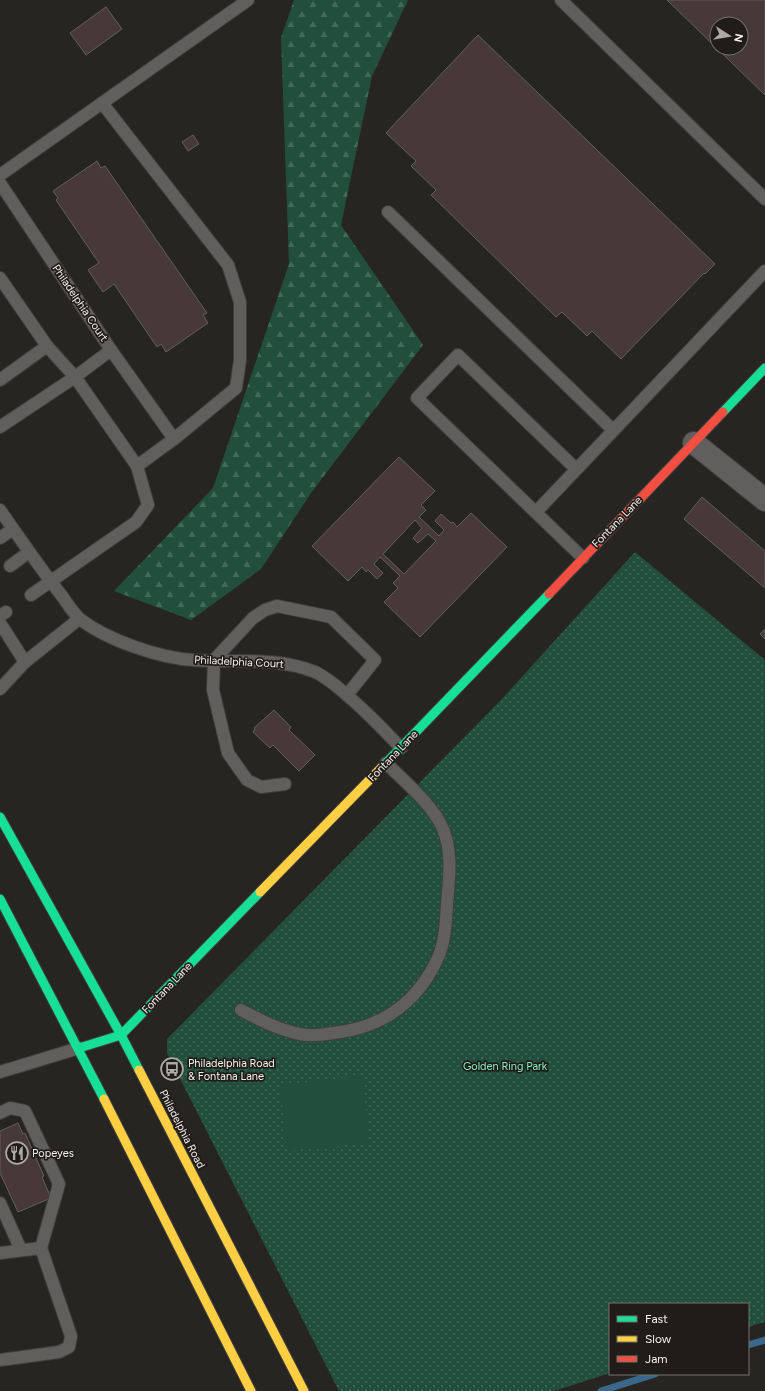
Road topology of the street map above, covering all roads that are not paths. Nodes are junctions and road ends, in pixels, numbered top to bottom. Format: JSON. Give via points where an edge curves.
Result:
{"nodes":[{"id":1,"x":248,"y":0,"type":"edge"},
{"id":2,"x":561,"y":0,"type":"edge"},
{"id":3,"x":102,"y":103,"type":"junction"},
{"id":4,"x":0,"y":175,"type":"edge"},
{"id":5,"x":0,"y":183,"type":"edge"},
{"id":6,"x":765,"y":199,"type":"edge"},
{"id":7,"x":388,"y":212,"type":"dead end"},
{"id":8,"x":765,"y":271,"type":"edge"},
{"id":9,"x":0,"y":278,"type":"edge"},
{"id":10,"x":46,"y":346,"type":"junction"},
{"id":11,"x":112,"y":350,"type":"junction"},
{"id":12,"x":765,"y":368,"type":"edge"},
{"id":13,"x":75,"y":377,"type":"junction"},
{"id":14,"x":0,"y":380,"type":"edge"},
{"id":15,"x":0,"y":428,"type":"edge"},
{"id":16,"x":613,"y":430,"type":"junction"},
{"id":17,"x":174,"y":439,"type":"junction"},
{"id":18,"x":694,"y":443,"type":"junction"},
{"id":19,"x":137,"y":466,"type":"junction"},
{"id":20,"x":576,"y":469,"type":"junction"},
{"id":21,"x":765,"y":500,"type":"edge"},
{"id":22,"x":0,"y":510,"type":"edge"},
{"id":23,"x":536,"y":512,"type":"junction"},
{"id":24,"x":13,"y":529,"type":"junction"},
{"id":25,"x":0,"y":538,"type":"edge"},
{"id":26,"x":29,"y":552,"type":"junction"},
{"id":27,"x":583,"y":558,"type":"junction"},
{"id":28,"x":10,"y":566,"type":"dead end"},
{"id":29,"x":50,"y":581,"type":"junction"},
{"id":30,"x":31,"y":595,"type":"dead end"},
{"id":31,"x":79,"y":619,"type":"junction"},
{"id":32,"x":0,"y":623,"type":"edge"},
{"id":33,"x":214,"y":660,"type":"junction"},
{"id":34,"x":25,"y":662,"type":"junction"},
{"id":35,"x":0,"y":689,"type":"edge"},
{"id":36,"x":347,"y":695,"type":"junction"},
{"id":37,"x":401,"y":748,"type":"junction"},
{"id":38,"x":386,"y":763,"type":"junction"},
{"id":39,"x":285,"y":784,"type":"dead end"},
{"id":40,"x":0,"y":817,"type":"edge"},
{"id":41,"x":0,"y":899,"type":"edge"},
{"id":42,"x":241,"y":1010,"type":"dead end"},
{"id":43,"x":121,"y":1035,"type":"junction"},
{"id":44,"x":79,"y":1048,"type":"junction"},
{"id":45,"x":0,"y":1072,"type":"edge"},
{"id":46,"x":0,"y":1113,"type":"edge"},
{"id":47,"x":0,"y":1203,"type":"edge"},
{"id":48,"x":41,"y":1248,"type":"junction"},
{"id":49,"x":21,"y":1250,"type":"junction"},
{"id":50,"x":0,"y":1253,"type":"edge"},
{"id":51,"x":0,"y":1360,"type":"edge"},
{"id":52,"x":252,"y":1391,"type":"edge"},
{"id":53,"x":304,"y":1391,"type":"edge"}],
"edges":[{"from":1,"to":3,"type":"lane"},
{"from":2,"to":6,"type":"lane"},
{"from":3,"to":4,"type":"lane"},
{"from":3,"to":17,"type":"lane","via":[[228,265],[240,302],[240,360],[236,388]]},
{"from":5,"to":11,"type":"lane","name":"Philadelphia Court"},
{"from":7,"to":16,"type":"lane"},
{"from":8,"to":16,"type":"lane"},
{"from":9,"to":10,"type":"lane"},
{"from":10,"to":13,"type":"lane"},
{"from":10,"to":14,"type":"lane"},
{"from":11,"to":13,"type":"lane","name":"Philadelphia Court"},
{"from":11,"to":17,"type":"lane"},
{"from":12,"to":18,"type":"main road","name":"Fontana Lane"},
{"from":13,"to":15,"type":"lane","name":"Philadelphia Court"},
{"from":13,"to":19,"type":"lane"},
{"from":16,"to":20,"type":"lane"},
{"from":17,"to":19,"type":"lane"},
{"from":18,"to":21,"type":"street"},
{"from":18,"to":27,"type":"main road","name":"Fontana Lane"},
{"from":19,"to":29,"type":"lane","via":[[148,504],[136,522]]},
{"from":20,"to":23,"type":"lane"},
{"from":20,"to":23,"type":"lane","via":[[458,355],[417,398]]},
{"from":22,"to":24,"type":"lane","name":"Philadelphia Court"},
{"from":23,"to":27,"type":"lane"},
{"from":24,"to":25,"type":"lane"},
{"from":24,"to":26,"type":"lane","name":"Philadelphia Court"},
{"from":26,"to":28,"type":"lane"},
{"from":26,"to":29,"type":"lane","name":"Philadelphia Court"},
{"from":27,"to":37,"type":"main road","name":"Fontana Lane"},
{"from":29,"to":30,"type":"lane"},
{"from":29,"to":31,"type":"lane","name":"Philadelphia Court"},
{"from":31,"to":33,"type":"lane","name":"Philadelphia Court","via":[[104,635],[144,650],[192,660]]},
{"from":31,"to":34,"type":"lane"},
{"from":32,"to":34,"type":"lane"},
{"from":33,"to":36,"type":"lane","name":"Philadelphia Court","via":[[281,662],[300,666],[317,673]]},
{"from":33,"to":36,"type":"lane","via":[[253,618],[265,610],[277,606],[331,617],[375,660]]},
{"from":33,"to":39,"type":"lane","via":[[213,690],[228,753],[247,780],[260,786]]},
{"from":34,"to":35,"type":"lane"},
{"from":36,"to":37,"type":"lane","name":"Philadelphia Court"},
{"from":37,"to":38,"type":"main road","name":"Fontana Lane"},
{"from":38,"to":42,"type":"lane","via":[[422,798],[443,829],[449,853],[449,880],[445,935],[437,960],[409,1001],[366,1027],[321,1035],[301,1034],[274,1026]]},
{"from":38,"to":43,"type":"main road","name":"Fontana Lane"},
{"from":40,"to":43,"type":"main road","name":"Philadelphia Road"},
{"from":41,"to":44,"type":"main road"},
{"from":43,"to":44,"type":"main road","name":"Fontana Lane"},
{"from":43,"to":53,"type":"main road","name":"Philadelphia Road"},
{"from":44,"to":45,"type":"lane"},
{"from":44,"to":52,"type":"main road"},
{"from":46,"to":48,"type":"lane","via":[[10,1108],[25,1110],[60,1184]]},
{"from":47,"to":49,"type":"lane"},
{"from":48,"to":49,"type":"lane"},
{"from":48,"to":51,"type":"lane","via":[[70,1336],[68,1347],[59,1352]]},
{"from":49,"to":50,"type":"lane"}]}
